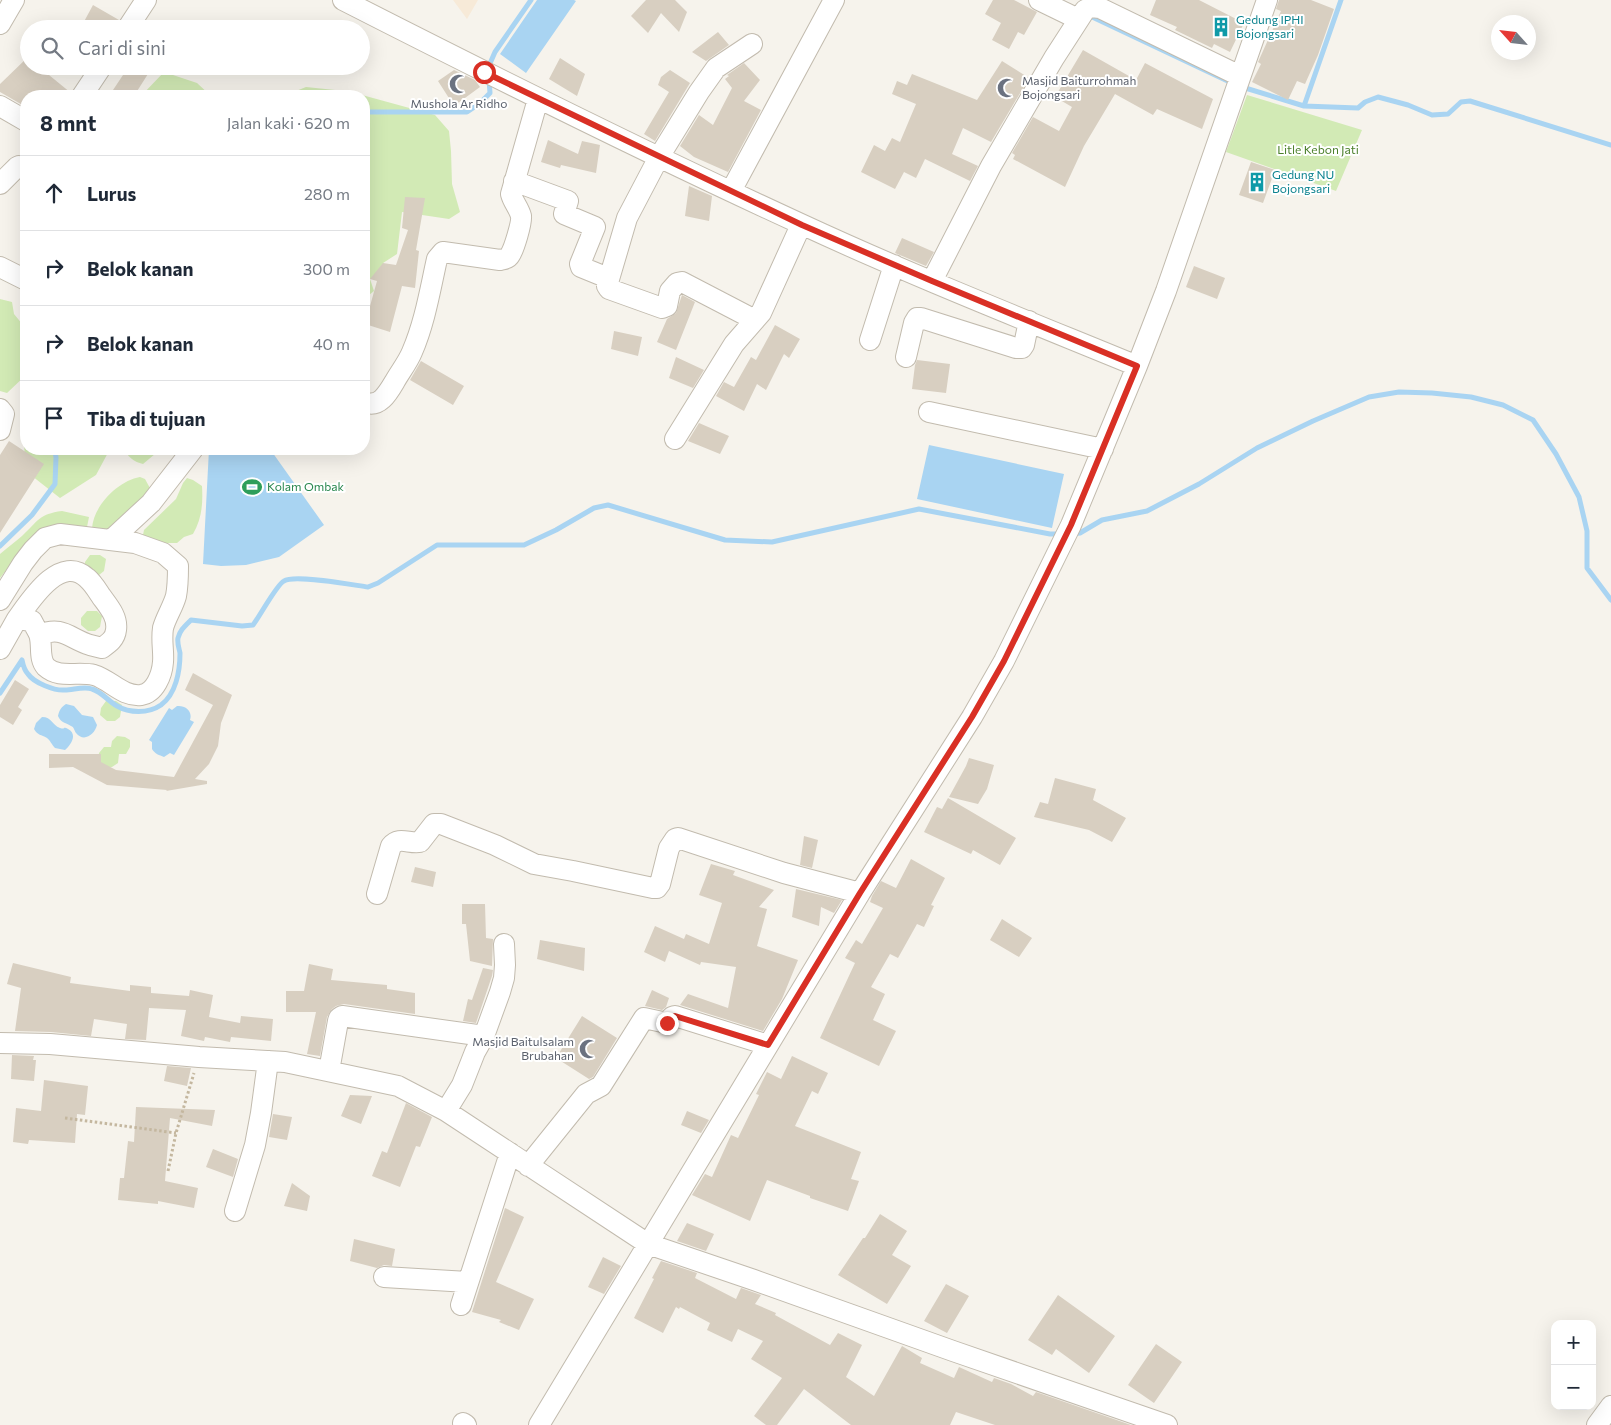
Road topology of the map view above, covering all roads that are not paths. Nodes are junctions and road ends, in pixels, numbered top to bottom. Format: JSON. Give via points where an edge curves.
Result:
{"nodes":[{"id":1,"x":14,"y":0,"type":"edge"},
{"id":2,"x":146,"y":0,"type":"edge"},
{"id":3,"x":342,"y":0,"type":"edge"},
{"id":4,"x":834,"y":0,"type":"edge"},
{"id":5,"x":1039,"y":0,"type":"edge"},
{"id":6,"x":1267,"y":0,"type":"edge"},
{"id":7,"x":1081,"y":15,"type":"junction"},
{"id":8,"x":133,"y":20,"type":"edge"},
{"id":9,"x":0,"y":24,"type":"edge"},
{"id":10,"x":752,"y":44,"type":"dead end"},
{"id":11,"x":96,"y":75,"type":"edge"},
{"id":12,"x":1238,"y":82,"type":"junction"},
{"id":13,"x":86,"y":90,"type":"edge"},
{"id":14,"x":538,"y":99,"type":"junction"},
{"id":15,"x":0,"y":106,"type":"edge"},
{"id":16,"x":20,"y":118,"type":"edge"},
{"id":17,"x":658,"y":157,"type":"junction"},
{"id":18,"x":20,"y":166,"type":"edge"},
{"id":19,"x":514,"y":180,"type":"junction"},
{"id":20,"x":0,"y":184,"type":"edge"},
{"id":21,"x":731,"y":191,"type":"junction"},
{"id":22,"x":802,"y":225,"type":"junction"},
{"id":23,"x":894,"y":265,"type":"junction"},
{"id":24,"x":0,"y":267,"type":"edge"},
{"id":25,"x":20,"y":277,"type":"edge"},
{"id":26,"x":608,"y":278,"type":"junction"},
{"id":27,"x":932,"y":281,"type":"junction"},
{"id":28,"x":755,"y":320,"type":"junction"},
{"id":29,"x":1029,"y":321,"type":"junction"},
{"id":30,"x":870,"y":340,"type":"dead end"},
{"id":31,"x":906,"y":358,"type":"dead end"},
{"id":32,"x":1137,"y":366,"type":"junction"},
{"id":33,"x":370,"y":404,"type":"edge"},
{"id":34,"x":0,"y":409,"type":"edge"},
{"id":35,"x":929,"y":412,"type":"dead end"},
{"id":36,"x":0,"y":430,"type":"edge"},
{"id":37,"x":675,"y":439,"type":"dead end"},
{"id":38,"x":1103,"y":449,"type":"junction"},
{"id":39,"x":188,"y":455,"type":"edge"},
{"id":40,"x":112,"y":540,"type":"junction"},
{"id":41,"x":0,"y":600,"type":"edge"},
{"id":42,"x":17,"y":620,"type":"junction"},
{"id":43,"x":40,"y":635,"type":"junction"},
{"id":44,"x":0,"y":649,"type":"edge"},
{"id":45,"x":860,"y":893,"type":"junction"},
{"id":46,"x":377,"y":894,"type":"dead end"},
{"id":47,"x":504,"y":944,"type":"dead end"},
{"id":48,"x":484,"y":1036,"type":"junction"},
{"id":49,"x":0,"y":1043,"type":"edge"},
{"id":50,"x":768,"y":1045,"type":"junction"},
{"id":51,"x":268,"y":1061,"type":"junction"},
{"id":52,"x":329,"y":1071,"type":"junction"},
{"id":53,"x":446,"y":1111,"type":"junction"},
{"id":54,"x":510,"y":1154,"type":"junction"},
{"id":55,"x":528,"y":1166,"type":"junction"},
{"id":56,"x":235,"y":1211,"type":"dead end"},
{"id":57,"x":648,"y":1244,"type":"junction"},
{"id":58,"x":384,"y":1277,"type":"dead end"},
{"id":59,"x":468,"y":1282,"type":"junction"},
{"id":60,"x":461,"y":1305,"type":"dead end"},
{"id":61,"x":1611,"y":1406,"type":"edge"},
{"id":62,"x":539,"y":1425,"type":"edge"},
{"id":63,"x":1167,"y":1425,"type":"edge"},
{"id":64,"x":1596,"y":1425,"type":"edge"}],
"edges":[{"from":1,"to":9,"type":"street"},
{"from":2,"to":8,"type":"street"},
{"from":3,"to":14,"type":"street"},
{"from":4,"to":21,"type":"street"},
{"from":5,"to":7,"type":"street"},
{"from":6,"to":12,"type":"street"},
{"from":7,"to":12,"type":"street","via":[[1091,7],[1100,8]]},
{"from":7,"to":27,"type":"street","via":[[991,166]]},
{"from":10,"to":17,"type":"street","via":[[716,68]]},
{"from":11,"to":13,"type":"street"},
{"from":12,"to":32,"type":"street"},
{"from":14,"to":17,"type":"street"},
{"from":14,"to":19,"type":"street"},
{"from":15,"to":16,"type":"street"},
{"from":17,"to":21,"type":"street"},
{"from":17,"to":26,"type":"street","via":[[627,218]]},
{"from":18,"to":20,"type":"street"},
{"from":19,"to":26,"type":"street","via":[[568,201],[564,214],[601,229],[580,264]]},
{"from":19,"to":33,"type":"street","via":[[511,194],[521,221],[511,254],[500,260],[439,254],[412,352],[382,400]]},
{"from":21,"to":22,"type":"street"},
{"from":22,"to":23,"type":"street"},
{"from":22,"to":28,"type":"street"},
{"from":23,"to":27,"type":"street"},
{"from":23,"to":30,"type":"street"},
{"from":24,"to":25,"type":"street"},
{"from":26,"to":28,"type":"street","via":[[609,289],[662,308],[667,306],[670,290],[682,282]]},
{"from":27,"to":29,"type":"street"},
{"from":28,"to":37,"type":"street","via":[[734,344]]},
{"from":29,"to":31,"type":"street","via":[[1024,344],[1022,348],[1016,348],[916,318]]},
{"from":29,"to":32,"type":"street"},
{"from":32,"to":38,"type":"street"},
{"from":34,"to":36,"type":"street","via":[[4,414]]},
{"from":35,"to":38,"type":"street"},
{"from":38,"to":45,"type":"street","via":[[1067,532],[1004,661]]},
{"from":39,"to":40,"type":"street","via":[[152,503]]},
{"from":40,"to":41,"type":"street","via":[[60,534],[45,538],[23,563]]},
{"from":40,"to":43,"type":"street","via":[[135,543],[163,553],[178,566],[175,598],[163,629],[163,662],[155,687],[133,696],[92,674],[55,673],[45,666]]},
{"from":42,"to":43,"type":"street","via":[[32,621]]},
{"from":42,"to":43,"type":"street","via":[[30,600],[52,577],[66,571],[87,577],[116,618],[112,641],[102,648],[66,633],[48,631]]},
{"from":42,"to":44,"type":"street"},
{"from":45,"to":46,"type":"street","via":[[784,874],[678,838],[670,848],[659,886],[653,888],[534,864],[441,824],[434,824],[420,842],[395,841]]},
{"from":45,"to":50,"type":"street"},
{"from":47,"to":48,"type":"street","via":[[504,978]]},
{"from":48,"to":52,"type":"street","via":[[342,1016],[338,1021]]},
{"from":48,"to":53,"type":"street","via":[[462,1085]]},
{"from":49,"to":51,"type":"street"},
{"from":50,"to":55,"type":"street","via":[[675,1016],[667,1023],[644,1018],[601,1086],[586,1094]]},
{"from":50,"to":57,"type":"street"},
{"from":51,"to":52,"type":"street"},
{"from":51,"to":56,"type":"street","via":[[255,1145]]},
{"from":52,"to":53,"type":"street","via":[[398,1086]]},
{"from":53,"to":54,"type":"street"},
{"from":54,"to":55,"type":"street"},
{"from":54,"to":59,"type":"street"},
{"from":55,"to":57,"type":"street"},
{"from":57,"to":62,"type":"street"},
{"from":57,"to":63,"type":"street"},
{"from":58,"to":59,"type":"street"},
{"from":59,"to":60,"type":"street"},
{"from":61,"to":64,"type":"street"}]}
